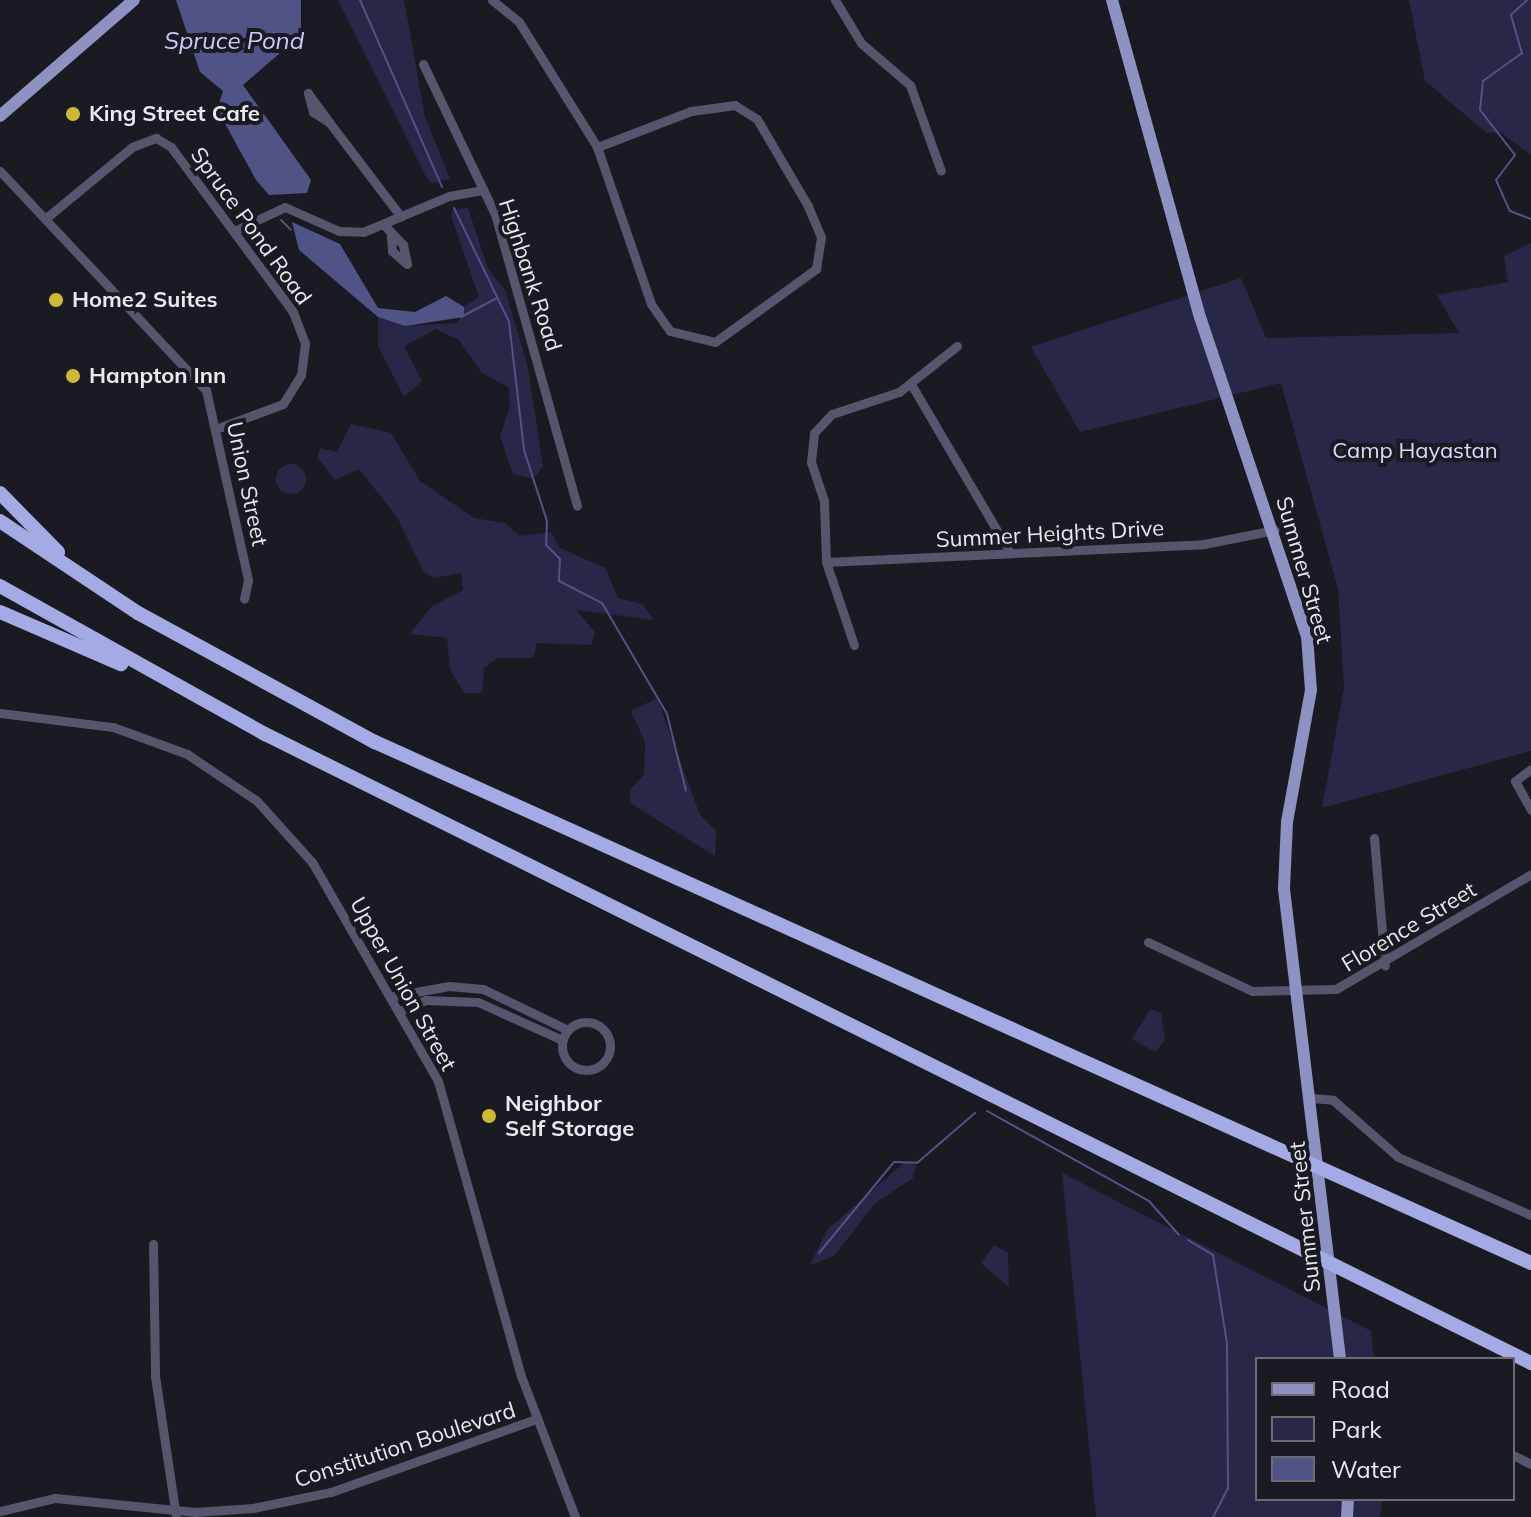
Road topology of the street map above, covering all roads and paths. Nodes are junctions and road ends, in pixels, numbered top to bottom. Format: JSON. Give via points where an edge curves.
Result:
{"nodes":[{"id":1,"x":134,"y":0,"type":"edge"},
{"id":2,"x":492,"y":0,"type":"edge"},
{"id":3,"x":835,"y":0,"type":"edge"},
{"id":4,"x":1112,"y":0,"type":"edge"},
{"id":5,"x":423,"y":64,"type":"dead end"},
{"id":6,"x":0,"y":116,"type":"edge"},
{"id":7,"x":329,"y":122,"type":"dead end"},
{"id":8,"x":597,"y":147,"type":"junction"},
{"id":9,"x":0,"y":171,"type":"edge"},
{"id":10,"x":941,"y":171,"type":"dead end"},
{"id":11,"x":483,"y":190,"type":"junction"},
{"id":12,"x":401,"y":217,"type":"junction"},
{"id":13,"x":46,"y":218,"type":"junction"},
{"id":14,"x":384,"y":225,"type":"junction"},
{"id":15,"x":234,"y":231,"type":"junction"},
{"id":16,"x":391,"y":235,"type":"dead end"},
{"id":17,"x":957,"y":346,"type":"dead end"},
{"id":18,"x":911,"y":384,"type":"junction"},
{"id":19,"x":218,"y":428,"type":"junction"},
{"id":20,"x":0,"y":493,"type":"edge"},
{"id":21,"x":577,"y":506,"type":"dead end"},
{"id":22,"x":0,"y":521,"type":"edge"},
{"id":23,"x":1275,"y":530,"type":"junction"},
{"id":24,"x":1010,"y":553,"type":"junction"},
{"id":25,"x":826,"y":562,"type":"junction"},
{"id":26,"x":0,"y":586,"type":"edge"},
{"id":27,"x":244,"y":599,"type":"dead end"},
{"id":28,"x":0,"y":612,"type":"edge"},
{"id":29,"x":138,"y":613,"type":"junction"},
{"id":30,"x":854,"y":645,"type":"dead end"},
{"id":31,"x":194,"y":696,"type":"junction"},
{"id":32,"x":0,"y":713,"type":"edge"},
{"id":33,"x":1531,"y":769,"type":"edge"},
{"id":34,"x":1531,"y":810,"type":"edge"},
{"id":35,"x":1374,"y":838,"type":"dead end"},
{"id":36,"x":1531,"y":874,"type":"edge"},
{"id":37,"x":1148,"y":942,"type":"dead end"},
{"id":38,"x":1385,"y":966,"type":"junction"},
{"id":39,"x":1298,"y":992,"type":"junction"},
{"id":40,"x":394,"y":996,"type":"junction"},
{"id":41,"x":402,"y":1010,"type":"junction"},
{"id":42,"x":568,"y":1030,"type":"junction"},
{"id":43,"x":562,"y":1040,"type":"junction"},
{"id":44,"x":1312,"y":1098,"type":"junction"},
{"id":45,"x":1531,"y":1215,"type":"edge"},
{"id":46,"x":153,"y":1244,"type":"dead end"},
{"id":47,"x":1531,"y":1263,"type":"edge"},
{"id":48,"x":1340,"y":1357,"type":"edge"},
{"id":49,"x":1531,"y":1363,"type":"edge"},
{"id":50,"x":536,"y":1419,"type":"junction"},
{"id":51,"x":0,"y":1511,"type":"edge"},
{"id":52,"x":175,"y":1514,"type":"edge"},
{"id":53,"x":575,"y":1517,"type":"edge"}],
"edges":[{"from":1,"to":6,"type":"main road"},
{"from":2,"to":8,"type":"street","via":[[519,22]]},
{"from":3,"to":10,"type":"street","via":[[861,43],[910,85]]},
{"from":4,"to":23,"type":"main road","name":"Summer Street","via":[[1204,331]]},
{"from":5,"to":11,"type":"street","name":"Highbank Road"},
{"from":7,"to":12,"type":"street"},
{"from":8,"to":8,"type":"street","via":[[651,304],[683,339],[715,342],[816,269],[821,237],[808,206],[757,119],[735,105],[691,111]]},
{"from":9,"to":13,"type":"street","name":"Union Street"},
{"from":11,"to":12,"type":"street"},
{"from":11,"to":21,"type":"street","name":"Highbank Road"},
{"from":12,"to":14,"type":"street"},
{"from":13,"to":15,"type":"street","name":"Spruce Pond Road","via":[[132,147],[160,138]]},
{"from":13,"to":19,"type":"street","name":"Union Street","via":[[188,364]]},
{"from":14,"to":15,"type":"street","via":[[345,232],[285,207]]},
{"from":14,"to":16,"type":"street"},
{"from":15,"to":19,"type":"street","name":"Spruce Pond Road","via":[[293,312],[305,350],[283,404]]},
{"from":17,"to":18,"type":"street"},
{"from":18,"to":24,"type":"street"},
{"from":18,"to":25,"type":"street","via":[[832,414],[814,433],[811,462],[824,501]]},
{"from":19,"to":27,"type":"street","name":"Union Street","via":[[248,580]]},
{"from":20,"to":29,"type":"highway","via":[[63,557]]},
{"from":22,"to":29,"type":"highway"},
{"from":23,"to":24,"type":"street","name":"Summer Heights Drive","via":[[1204,544]]},
{"from":23,"to":39,"type":"main road","name":"Summer Street","via":[[1310,662],[1285,849]]},
{"from":24,"to":25,"type":"street","name":"Summer Heights Drive"},
{"from":25,"to":30,"type":"street"},
{"from":26,"to":31,"type":"highway"},
{"from":28,"to":31,"type":"highway"},
{"from":29,"to":47,"type":"highway","via":[[437,772]]},
{"from":31,"to":49,"type":"highway"},
{"from":32,"to":40,"type":"street","name":"Upper Union Street","via":[[143,735],[236,784],[307,854]]},
{"from":33,"to":34,"type":"street","via":[[1515,778]]},
{"from":35,"to":38,"type":"street"},
{"from":36,"to":38,"type":"street","name":"Florence Street"},
{"from":37,"to":39,"type":"street","name":"Florence Street","via":[[1237,987]]},
{"from":38,"to":39,"type":"street","name":"Florence Street","via":[[1345,987]]},
{"from":39,"to":44,"type":"main road","name":"Summer Street"},
{"from":40,"to":41,"type":"street","name":"Upper Union Street"},
{"from":40,"to":42,"type":"street","via":[[449,986],[483,989]]},
{"from":41,"to":43,"type":"street","via":[[443,998],[478,1002]]},
{"from":41,"to":50,"type":"street","name":"Upper Union Street","via":[[444,1097]]},
{"from":42,"to":43,"type":"street"},
{"from":42,"to":43,"type":"street","via":[[581,1022],[600,1025],[609,1037],[608,1057],[597,1068],[577,1068]]},
{"from":44,"to":45,"type":"street","via":[[1333,1100],[1398,1157]]},
{"from":44,"to":48,"type":"main road","name":"Summer Street"},
{"from":46,"to":52,"type":"street","via":[[155,1376]]},
{"from":50,"to":52,"type":"street","name":"Constitution Boulevard","via":[[308,1498]]},
{"from":50,"to":53,"type":"street","name":"Upper Union Street"},
{"from":51,"to":52,"type":"street","name":"Constitution Boulevard","via":[[55,1498]]}]}
